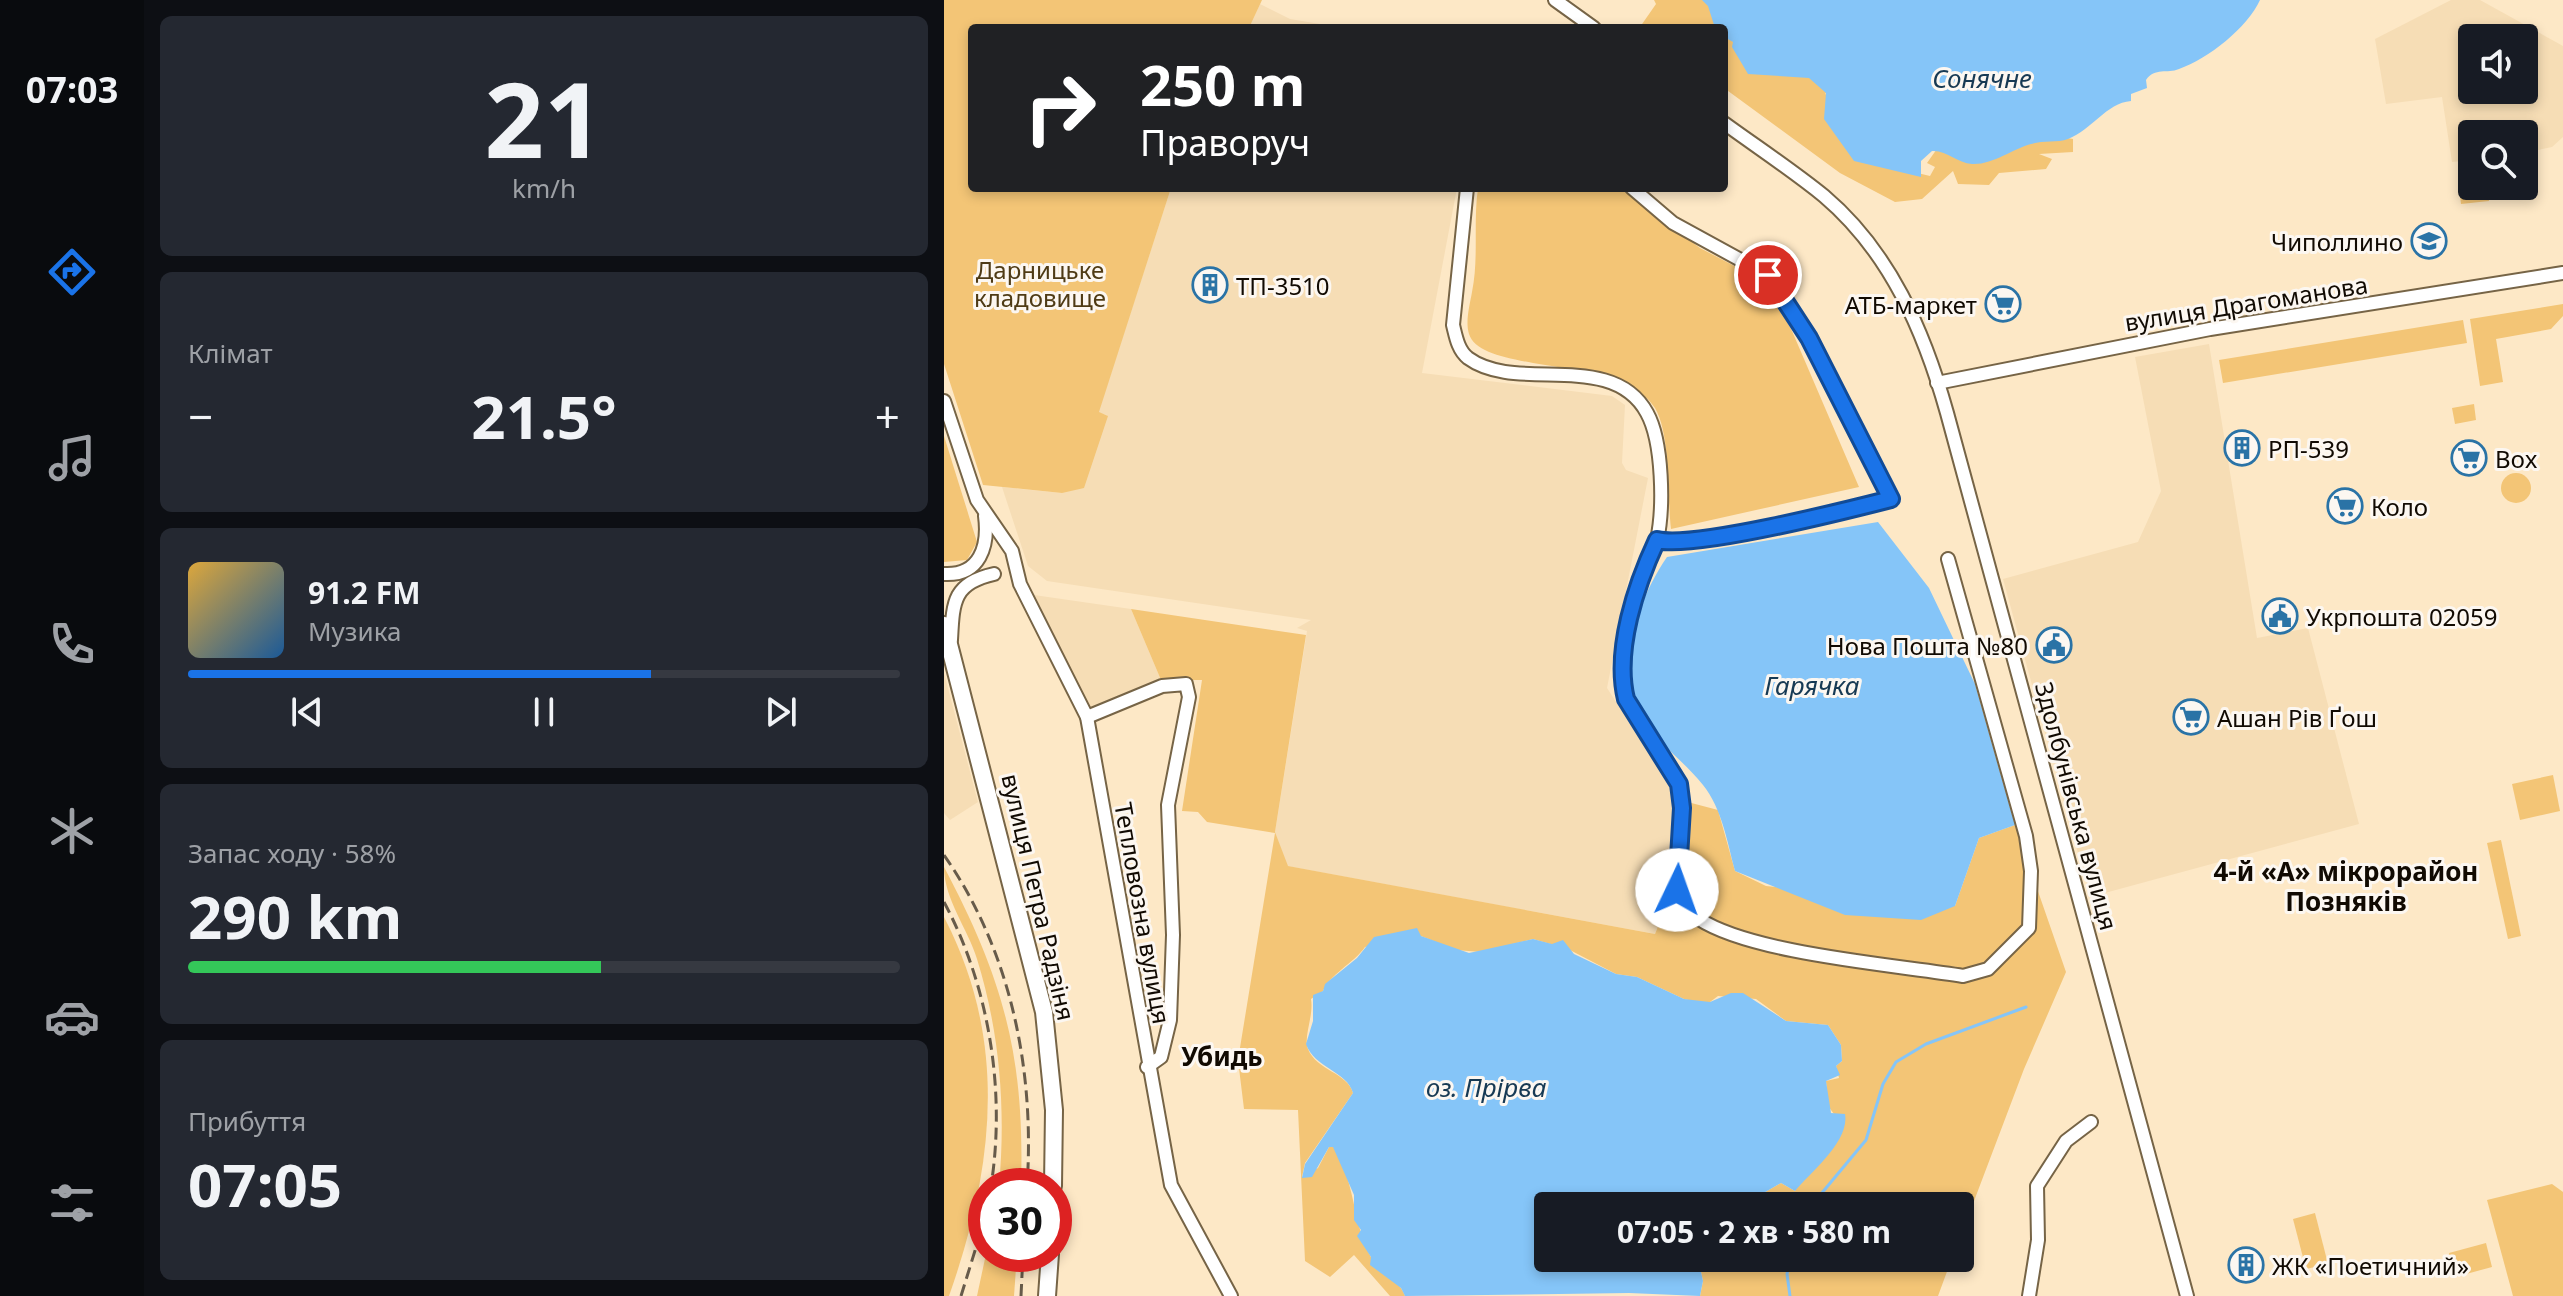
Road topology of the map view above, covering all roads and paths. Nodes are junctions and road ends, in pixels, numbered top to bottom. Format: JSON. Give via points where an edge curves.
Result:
{"nodes":[{"id":1,"x":1555,"y":0,"type":"edge"},
{"id":2,"x":1588,"y":24,"type":"edge"},
{"id":3,"x":1728,"y":126,"type":"edge"},
{"id":4,"x":1467,"y":192,"type":"edge"},
{"id":5,"x":1637,"y":192,"type":"edge"},
{"id":6,"x":2563,"y":273,"type":"edge"},
{"id":7,"x":1937,"y":383,"type":"junction"},
{"id":8,"x":944,"y":401,"type":"edge"},
{"id":9,"x":984,"y":513,"type":"junction"},
{"id":10,"x":1657,"y":540,"type":"junction"},
{"id":11,"x":1006,"y":544,"type":"junction"},
{"id":12,"x":982,"y":554,"type":"junction"},
{"id":13,"x":1014,"y":556,"type":"junction"},
{"id":14,"x":1948,"y":559,"type":"dead end"},
{"id":15,"x":944,"y":574,"type":"edge"},
{"id":16,"x":996,"y":574,"type":"junction"},
{"id":17,"x":1020,"y":584,"type":"junction"},
{"id":18,"x":944,"y":625,"type":"edge"},
{"id":19,"x":951,"y":647,"type":"junction"},
{"id":20,"x":1087,"y":717,"type":"junction"},
{"id":21,"x":1147,"y":1067,"type":"junction"},
{"id":22,"x":2091,"y":1122,"type":"dead end"},
{"id":23,"x":1053,"y":1168,"type":"edge"},
{"id":24,"x":1049,"y":1272,"type":"edge"},
{"id":25,"x":1047,"y":1296,"type":"edge"},
{"id":26,"x":1231,"y":1296,"type":"edge"},
{"id":27,"x":2029,"y":1296,"type":"edge"},
{"id":28,"x":2187,"y":1296,"type":"edge"}],
"edges":[{"from":1,"to":2,"type":"street"},
{"from":3,"to":7,"type":"street","name":"Здолбунівська вулиця","via":[[1824,197],[1868,243],[1907,302]]},
{"from":4,"to":10,"type":"street","via":[[1453,325],[1458,345],[1468,358],[1514,372],[1603,379],[1634,395],[1653,426],[1660,462]]},
{"from":5,"to":10,"type":"street","via":[[1673,223],[1768,275],[1809,338],[1891,499],[1677,542]]},
{"from":6,"to":7,"type":"street","name":"вулиця Драгоманова","via":[[2203,331]]},
{"from":7,"to":28,"type":"street","name":"Здолбунівська вулиця"},
{"from":8,"to":9,"type":"street"},
{"from":9,"to":11,"type":"street"},
{"from":9,"to":12,"type":"street"},
{"from":10,"to":14,"type":"street","via":[[1639,587],[1623,685],[1626,699],[1679,784],[1677,890],[1682,902],[1700,919],[1740,937],[1963,976],[1988,969],[2029,928],[2031,871],[2026,836]]},
{"from":11,"to":12,"type":"street","via":[[994,543]]},
{"from":11,"to":13,"type":"street"},
{"from":12,"to":15,"type":"street","via":[[969,569]]},
{"from":12,"to":16,"type":"street","via":[[985,569]]},
{"from":13,"to":16,"type":"street","via":[[1009,571]]},
{"from":13,"to":17,"type":"street","name":"Тепловозна вулиця"},
{"from":16,"to":17,"type":"street"},
{"from":16,"to":19,"type":"street","via":[[968,582],[957,594]]},
{"from":17,"to":20,"type":"street","name":"Тепловозна вулиця"},
{"from":18,"to":19,"type":"main road","name":"вулиця Петра Радзіня"},
{"from":19,"to":23,"type":"main road","name":"вулиця Петра Радзіня","via":[[1044,1012],[1054,1110]]},
{"from":20,"to":21,"type":"street","name":"Тепловозна вулиця"},
{"from":20,"to":21,"type":"street","via":[[1162,686],[1186,684],[1189,697],[1168,805],[1170,1020],[1161,1057]]},
{"from":21,"to":26,"type":"street","name":"Тепловозна вулиця","via":[[1171,1185]]},
{"from":22,"to":27,"type":"street","via":[[2066,1141],[2037,1186],[2038,1240]]},
{"from":24,"to":25,"type":"main road"}]}
